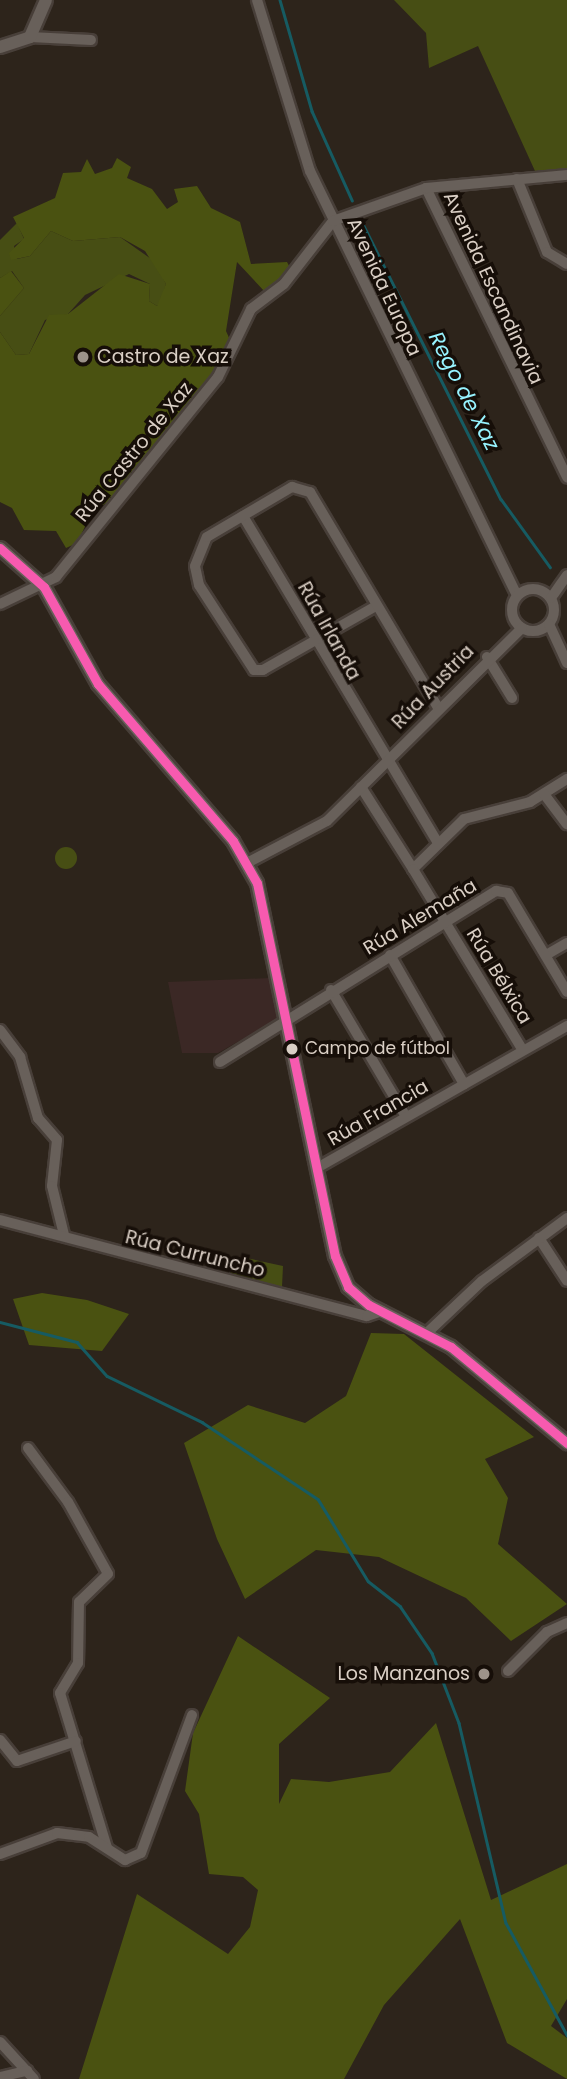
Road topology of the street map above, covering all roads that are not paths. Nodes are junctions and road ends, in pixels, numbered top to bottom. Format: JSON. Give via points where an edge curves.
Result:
{"nodes":[{"id":1,"x":46,"y":0,"type":"edge"},
{"id":2,"x":257,"y":0,"type":"edge"},
{"id":3,"x":30,"y":37,"type":"junction"},
{"id":4,"x":91,"y":40,"type":"dead end"},
{"id":5,"x":0,"y":47,"type":"edge"},
{"id":6,"x":567,"y":175,"type":"edge"},
{"id":7,"x":517,"y":179,"type":"junction"},
{"id":8,"x":426,"y":188,"type":"junction"},
{"id":9,"x":333,"y":221,"type":"junction"},
{"id":10,"x":567,"y":264,"type":"edge"},
{"id":11,"x":567,"y":477,"type":"edge"},
{"id":12,"x":243,"y":516,"type":"junction"},
{"id":13,"x":0,"y":548,"type":"edge"},
{"id":14,"x":567,"y":575,"type":"edge"},
{"id":15,"x":39,"y":581,"type":"junction"},
{"id":16,"x":521,"y":592,"type":"junction"},
{"id":17,"x":547,"y":594,"type":"junction"},
{"id":18,"x":0,"y":604,"type":"edge"},
{"id":19,"x":376,"y":606,"type":"junction"},
{"id":20,"x":518,"y":624,"type":"junction"},
{"id":21,"x":544,"y":627,"type":"junction"},
{"id":22,"x":315,"y":642,"type":"junction"},
{"id":23,"x":487,"y":657,"type":"junction"},
{"id":24,"x":567,"y":663,"type":"edge"},
{"id":25,"x":512,"y":698,"type":"dead end"},
{"id":26,"x":437,"y":706,"type":"junction"},
{"id":27,"x":386,"y":761,"type":"junction"},
{"id":28,"x":567,"y":779,"type":"edge"},
{"id":29,"x":360,"y":787,"type":"junction"},
{"id":30,"x":544,"y":794,"type":"junction"},
{"id":31,"x":567,"y":824,"type":"edge"},
{"id":32,"x":438,"y":843,"type":"junction"},
{"id":33,"x":247,"y":863,"type":"junction"},
{"id":34,"x":413,"y":869,"type":"junction"},
{"id":35,"x":446,"y":920,"type":"junction"},
{"id":36,"x":567,"y":943,"type":"edge"},
{"id":37,"x":546,"y":955,"type":"junction"},
{"id":38,"x":390,"y":956,"type":"junction"},
{"id":39,"x":331,"y":990,"type":"junction"},
{"id":40,"x":567,"y":992,"type":"edge"},
{"id":41,"x":288,"y":1016,"type":"junction"},
{"id":42,"x":567,"y":1026,"type":"edge"},
{"id":43,"x":0,"y":1030,"type":"edge"},
{"id":44,"x":522,"y":1049,"type":"junction"},
{"id":45,"x":220,"y":1062,"type":"dead end"},
{"id":46,"x":464,"y":1084,"type":"junction"},
{"id":47,"x":406,"y":1117,"type":"junction"},
{"id":48,"x":317,"y":1168,"type":"junction"},
{"id":49,"x":567,"y":1218,"type":"edge"},
{"id":50,"x":0,"y":1220,"type":"edge"},
{"id":51,"x":64,"y":1235,"type":"junction"},
{"id":52,"x":539,"y":1238,"type":"junction"},
{"id":53,"x":567,"y":1281,"type":"edge"},
{"id":54,"x":382,"y":1311,"type":"junction"},
{"id":55,"x":428,"y":1332,"type":"junction"},
{"id":56,"x":567,"y":1443,"type":"edge"},
{"id":57,"x":28,"y":1448,"type":"dead end"},
{"id":58,"x":567,"y":1623,"type":"edge"},
{"id":59,"x":508,"y":1671,"type":"dead end"},
{"id":60,"x":192,"y":1715,"type":"dead end"},
{"id":61,"x":0,"y":1740,"type":"edge"},
{"id":62,"x":76,"y":1741,"type":"junction"},
{"id":63,"x":107,"y":1848,"type":"junction"},
{"id":64,"x":0,"y":1854,"type":"edge"},
{"id":65,"x":0,"y":2042,"type":"edge"},
{"id":66,"x":30,"y":2075,"type":"edge"},
{"id":67,"x":0,"y":2077,"type":"edge"}],
"edges":[{"from":1,"to":3,"type":"street"},
{"from":2,"to":9,"type":"street","name":"Avenida Europa","via":[[285,108]]},
{"from":3,"to":4,"type":"street"},
{"from":3,"to":5,"type":"street"},
{"from":6,"to":7,"type":"street"},
{"from":7,"to":8,"type":"street"},
{"from":7,"to":10,"type":"street","via":[[547,252]]},
{"from":8,"to":9,"type":"street"},
{"from":8,"to":11,"type":"street","name":"Avenida Escandinavia"},
{"from":9,"to":15,"type":"street","name":"Rúa Castro de Xaz","via":[[284,284],[251,309],[218,377],[56,577]]},
{"from":9,"to":16,"type":"street","name":"Avenida Europa"},
{"from":12,"to":19,"type":"street","via":[[292,487],[310,492]]},
{"from":12,"to":22,"type":"street","name":"Rúa Irlanda"},
{"from":12,"to":22,"type":"street","via":[[207,537],[195,566],[199,585],[254,670]]},
{"from":13,"to":15,"type":"street"},
{"from":14,"to":17,"type":"street"},
{"from":15,"to":18,"type":"street","name":"Rúa Castro de Xaz"},
{"from":15,"to":33,"type":"street","via":[[97,684]]},
{"from":16,"to":17,"type":"street"},
{"from":16,"to":20,"type":"street"},
{"from":17,"to":21,"type":"street"},
{"from":19,"to":22,"type":"street"},
{"from":19,"to":26,"type":"street"},
{"from":20,"to":21,"type":"street"},
{"from":20,"to":23,"type":"street","name":"Rúa Austria"},
{"from":21,"to":24,"type":"street"},
{"from":22,"to":27,"type":"street","name":"Rúa Irlanda"},
{"from":23,"to":25,"type":"street"},
{"from":23,"to":26,"type":"street","name":"Rúa Austria"},
{"from":26,"to":27,"type":"street","name":"Rúa Austria"},
{"from":27,"to":29,"type":"street","name":"Rúa Austria"},
{"from":27,"to":32,"type":"street","name":"Rúa Irlanda"},
{"from":28,"to":30,"type":"street"},
{"from":29,"to":33,"type":"street","name":"Rúa Austria","via":[[327,821]]},
{"from":29,"to":34,"type":"street","name":"Rúa Bélxica"},
{"from":30,"to":31,"type":"street"},
{"from":30,"to":32,"type":"street","via":[[464,819]]},
{"from":32,"to":34,"type":"street"},
{"from":33,"to":41,"type":"street"},
{"from":34,"to":35,"type":"street","name":"Rúa Bélxica"},
{"from":35,"to":37,"type":"street","name":"Rúa Alemaña","via":[[496,891],[509,893]]},
{"from":35,"to":38,"type":"street","name":"Rúa Alemaña"},
{"from":35,"to":44,"type":"street","name":"Rúa Bélxica"},
{"from":36,"to":37,"type":"street"},
{"from":37,"to":40,"type":"street","name":"Rúa Alemaña"},
{"from":38,"to":39,"type":"street","name":"Rúa Alemaña"},
{"from":38,"to":46,"type":"street"},
{"from":39,"to":41,"type":"street","name":"Rúa Alemaña"},
{"from":39,"to":47,"type":"street"},
{"from":41,"to":45,"type":"street","name":"Rúa Alemaña"},
{"from":41,"to":48,"type":"street"},
{"from":42,"to":44,"type":"street","name":"Rúa Francia"},
{"from":43,"to":51,"type":"street","via":[[20,1057],[38,1118],[57,1140],[52,1186]]},
{"from":44,"to":46,"type":"street","name":"Rúa Francia"},
{"from":46,"to":47,"type":"street","name":"Rúa Francia"},
{"from":47,"to":48,"type":"street","name":"Rúa Francia"},
{"from":48,"to":54,"type":"street","via":[[342,1276],[357,1297]]},
{"from":49,"to":52,"type":"street"},
{"from":50,"to":51,"type":"street","name":"Rúa Curruncho"},
{"from":51,"to":54,"type":"street","name":"Rúa Curruncho","via":[[367,1316]]},
{"from":52,"to":53,"type":"street"},
{"from":52,"to":55,"type":"street"},
{"from":54,"to":55,"type":"street"},
{"from":55,"to":56,"type":"street"},
{"from":57,"to":62,"type":"street","via":[[68,1502],[108,1574],[79,1602],[78,1663],[60,1693]]},
{"from":58,"to":59,"type":"street","via":[[547,1632]]},
{"from":60,"to":63,"type":"street","via":[[148,1843],[124,1860]]},
{"from":61,"to":62,"type":"street","via":[[17,1761]]},
{"from":62,"to":63,"type":"street"},
{"from":63,"to":64,"type":"street","via":[[89,1837],[57,1833]]},
{"from":65,"to":66,"type":"street"},
{"from":66,"to":67,"type":"street"}]}
